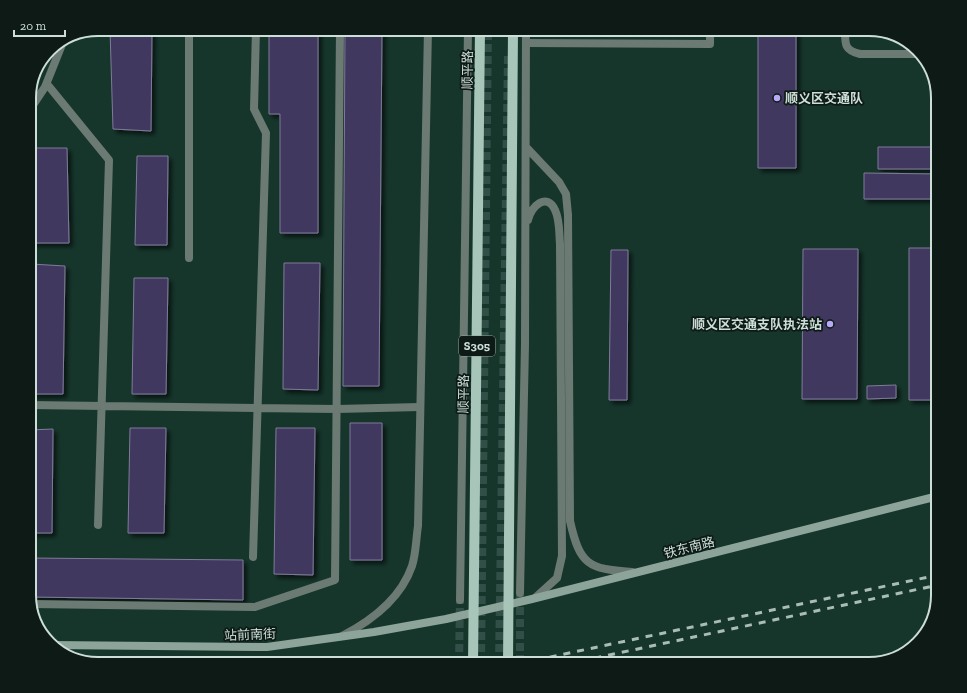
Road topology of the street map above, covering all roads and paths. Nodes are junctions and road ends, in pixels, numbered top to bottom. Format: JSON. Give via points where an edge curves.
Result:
{"nodes":[{"id":1,"x":189,"y":36,"type":"edge"},
{"id":2,"x":256,"y":36,"type":"edge"},
{"id":3,"x":340,"y":36,"type":"edge"},
{"id":4,"x":428,"y":36,"type":"edge"},
{"id":5,"x":468,"y":36,"type":"edge"},
{"id":6,"x":480,"y":36,"type":"edge"},
{"id":7,"x":513,"y":36,"type":"edge"},
{"id":8,"x":526,"y":36,"type":"edge"},
{"id":9,"x":710,"y":36,"type":"edge"},
{"id":10,"x":845,"y":36,"type":"edge"},
{"id":11,"x":526,"y":43,"type":"junction"},
{"id":12,"x":62,"y":48,"type":"edge"},
{"id":13,"x":913,"y":54,"type":"edge"},
{"id":14,"x":47,"y":84,"type":"junction"},
{"id":15,"x":36,"y":100,"type":"edge"},
{"id":16,"x":526,"y":147,"type":"junction"},
{"id":17,"x":525,"y":230,"type":"junction"},
{"id":18,"x":189,"y":258,"type":"dead end"},
{"id":19,"x":36,"y":406,"type":"edge"},
{"id":20,"x":102,"y":406,"type":"junction"},
{"id":21,"x":420,"y":407,"type":"junction"},
{"id":22,"x":258,"y":408,"type":"junction"},
{"id":23,"x":337,"y":409,"type":"junction"},
{"id":24,"x":931,"y":498,"type":"edge"},
{"id":25,"x":98,"y":525,"type":"dead end"},
{"id":26,"x":253,"y":557,"type":"dead end"},
{"id":27,"x":635,"y":573,"type":"junction"},
{"id":28,"x":520,"y":593,"type":"tunnel mouth"},
{"id":29,"x":536,"y":597,"type":"junction"},
{"id":30,"x":460,"y":600,"type":"tunnel mouth"},
{"id":31,"x":37,"y":604,"type":"edge"},
{"id":32,"x":446,"y":619,"type":"joint"},
{"id":33,"x":341,"y":637,"type":"junction"},
{"id":34,"x":62,"y":645,"type":"edge"},
{"id":35,"x":473,"y":657,"type":"edge"},
{"id":36,"x":508,"y":657,"type":"edge"}],
"edges":[{"from":1,"to":18,"type":"street"},
{"from":2,"to":22,"type":"street","via":[[254,109],[266,133]]},
{"from":3,"to":23,"type":"street"},
{"from":4,"to":21,"type":"street"},
{"from":5,"to":30,"type":"street"},
{"from":6,"to":35,"type":"main road","name":"顺平路","number":"S305","bridge":true},
{"from":7,"to":36,"type":"main road","number":"S305","bridge":true},
{"from":8,"to":11,"type":"street"},
{"from":9,"to":11,"type":"street","via":[[710,44]]},
{"from":10,"to":13,"type":"street","via":[[846,46],[850,52]]},
{"from":11,"to":16,"type":"street"},
{"from":12,"to":14,"type":"street"},
{"from":14,"to":15,"type":"street"},
{"from":14,"to":20,"type":"street","via":[[109,160]]},
{"from":16,"to":17,"type":"street"},
{"from":16,"to":27,"type":"street","via":[[559,182],[566,194],[570,521],[575,542],[582,557],[594,567],[606,571]]},
{"from":17,"to":28,"type":"street"},
{"from":17,"to":29,"type":"street","via":[[529,212],[534,205],[539,202],[554,207],[560,244],[562,556],[557,578]]},
{"from":19,"to":20,"type":"street"},
{"from":20,"to":22,"type":"street"},
{"from":20,"to":25,"type":"street"},
{"from":21,"to":23,"type":"street"},
{"from":21,"to":33,"type":"street","via":[[418,526],[412,566],[400,590],[381,610],[362,626]]},
{"from":22,"to":23,"type":"street"},
{"from":22,"to":26,"type":"street"},
{"from":23,"to":31,"type":"street","via":[[335,580],[254,607]]},
{"from":24,"to":27,"type":"main road","name":"铁东南路"},
{"from":27,"to":29,"type":"main road","name":"铁东南路"},
{"from":29,"to":32,"type":"main road","name":"铁东南路"},
{"from":32,"to":33,"type":"main road","name":"站前南街"},
{"from":33,"to":34,"type":"main road","name":"站前南街","via":[[267,647]]}]}
